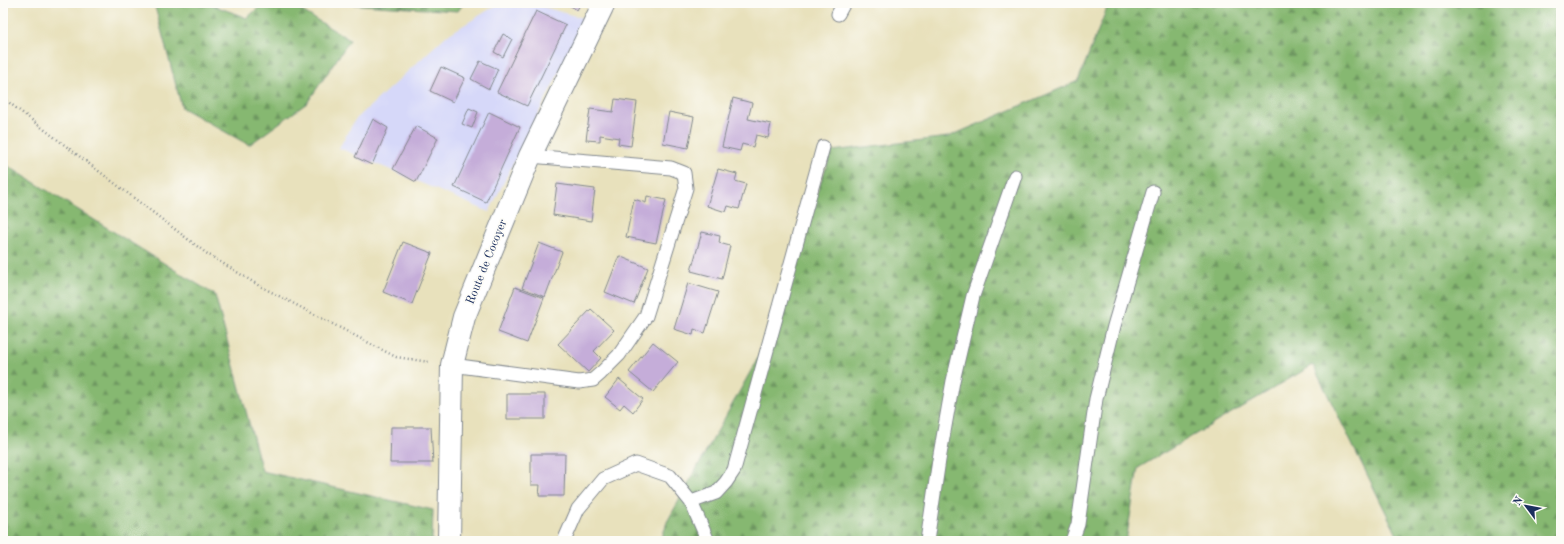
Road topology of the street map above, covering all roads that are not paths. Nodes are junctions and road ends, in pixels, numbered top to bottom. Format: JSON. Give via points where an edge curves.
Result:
{"nodes":[{"id":1,"x":604,"y":3,"type":"edge"},
{"id":2,"x":823,"y":147,"type":"dead end"},
{"id":3,"x":530,"y":156,"type":"junction"},
{"id":4,"x":1015,"y":176,"type":"dead end"},
{"id":5,"x":1153,"y":192,"type":"dead end"},
{"id":6,"x":452,"y":365,"type":"junction"},
{"id":7,"x":691,"y":502,"type":"junction"},
{"id":8,"x":449,"y":541,"type":"edge"},
{"id":9,"x":564,"y":541,"type":"edge"},
{"id":10,"x":708,"y":541,"type":"edge"},
{"id":11,"x":927,"y":541,"type":"edge"},
{"id":12,"x":1072,"y":541,"type":"edge"}],
"edges":[{"from":1,"to":3,"type":"street","name":"Route de Cocoyer"},
{"from":2,"to":7,"type":"lane","via":[[734,470],[716,492]]},
{"from":3,"to":6,"type":"street","name":"Route de Cocoyer","via":[[464,317]]},
{"from":3,"to":6,"type":"lane","via":[[671,168],[684,173],[686,188],[646,316],[619,355],[593,380],[579,382]]},
{"from":4,"to":11,"type":"lane","via":[[973,296],[938,460]]},
{"from":5,"to":12,"type":"lane","via":[[1114,326],[1096,399],[1078,524]]},
{"from":6,"to":8,"type":"street","name":"Route de Cocoyer"},
{"from":7,"to":9,"type":"lane","via":[[670,476],[636,464],[603,479],[578,509]]},
{"from":7,"to":10,"type":"lane"}]}
